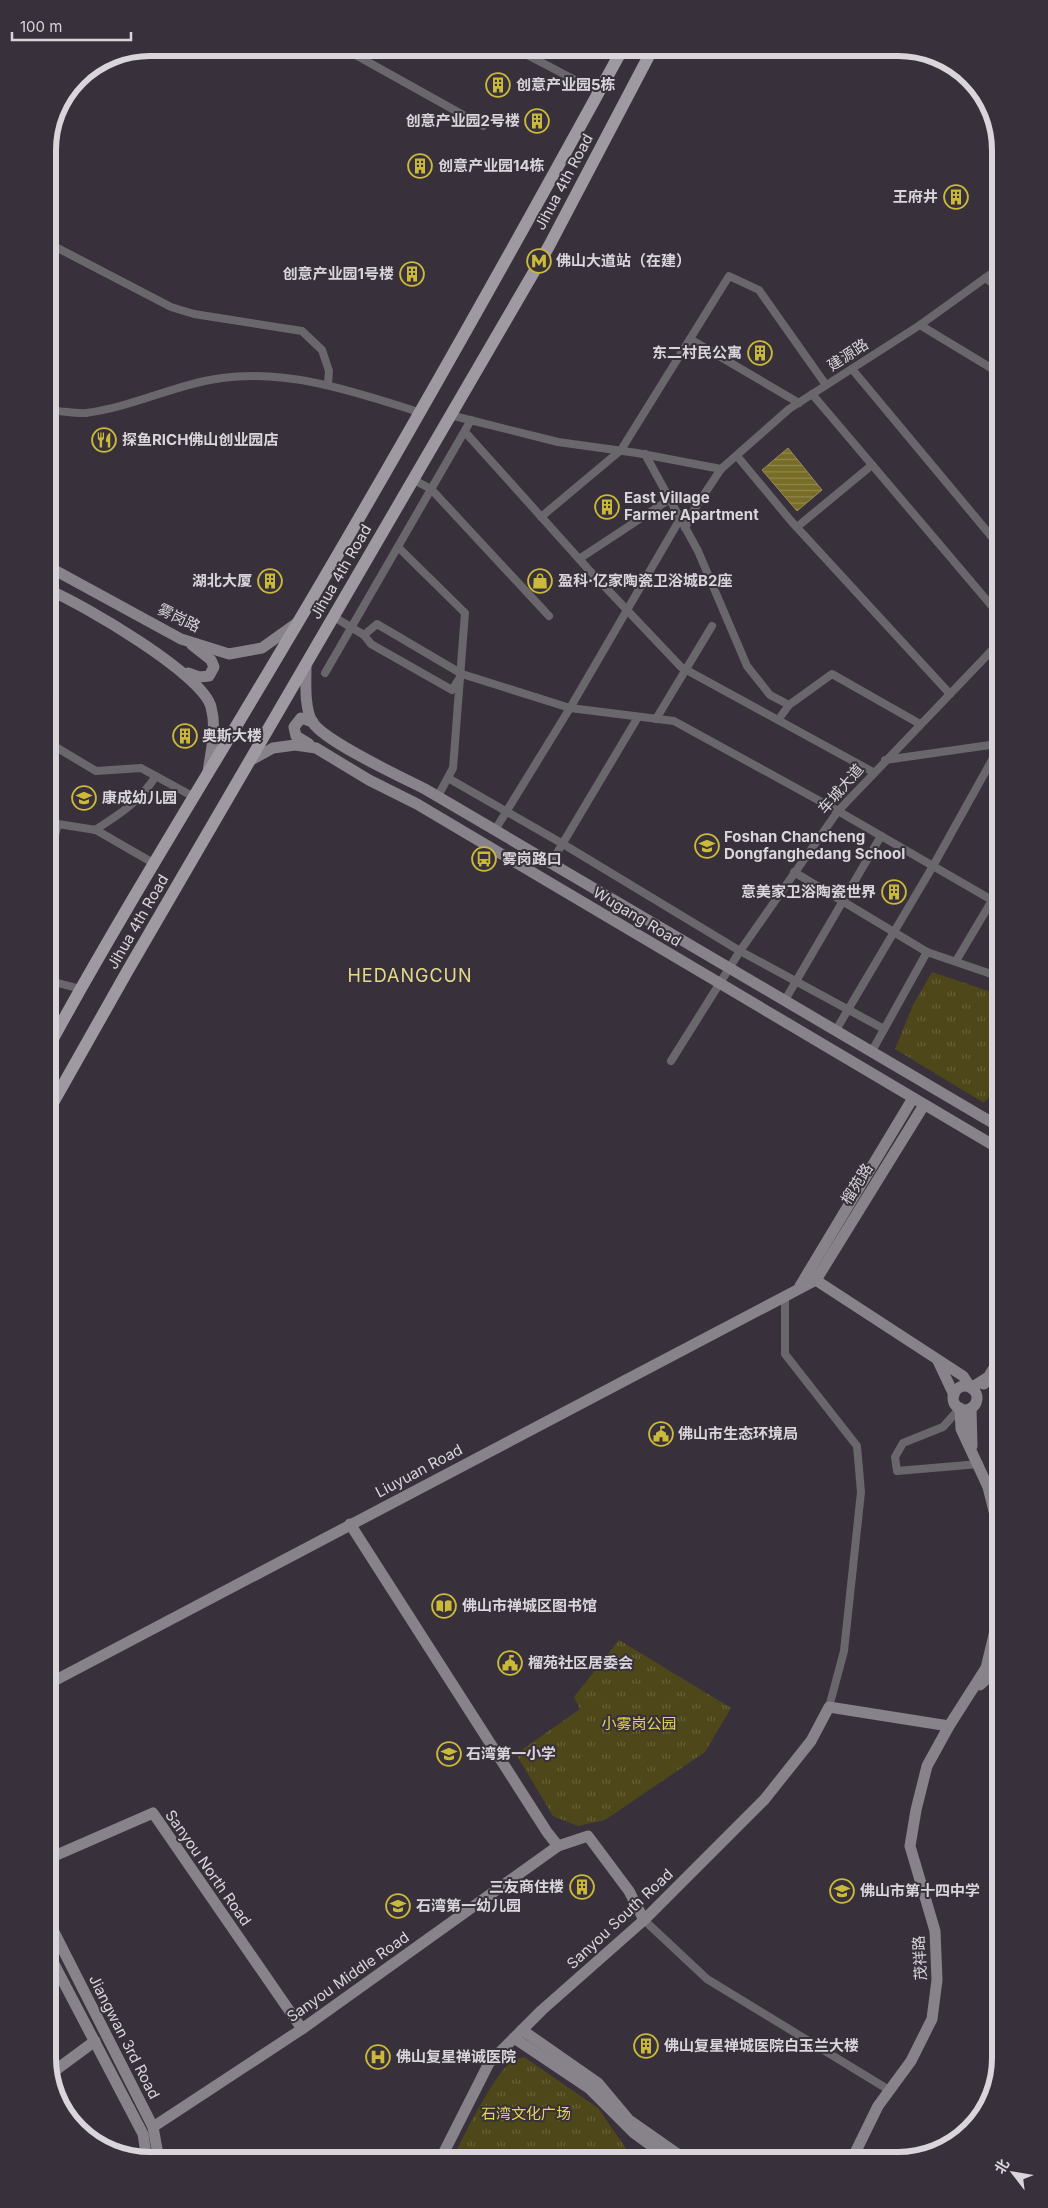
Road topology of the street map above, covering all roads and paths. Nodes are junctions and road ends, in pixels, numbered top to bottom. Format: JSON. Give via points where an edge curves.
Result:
{"nodes":[{"id":1,"x":357,"y":56,"type":"edge"},
{"id":2,"x":529,"y":56,"type":"edge"},
{"id":3,"x":618,"y":56,"type":"edge"},
{"id":4,"x":649,"y":56,"type":"edge"},
{"id":5,"x":598,"y":92,"type":"junction"},
{"id":6,"x":482,"y":126,"type":"dead end"},
{"id":7,"x":56,"y":247,"type":"edge"},
{"id":8,"x":992,"y":273,"type":"edge"},
{"id":9,"x":985,"y":278,"type":"junction"},
{"id":10,"x":992,"y":282,"type":"edge"},
{"id":11,"x":920,"y":325,"type":"junction"},
{"id":12,"x":690,"y":340,"type":"junction"},
{"id":13,"x":852,"y":369,"type":"junction"},
{"id":14,"x":992,"y":369,"type":"edge"},
{"id":15,"x":328,"y":384,"type":"junction"},
{"id":16,"x":826,"y":385,"type":"junction"},
{"id":17,"x":812,"y":394,"type":"junction"},
{"id":18,"x":799,"y":403,"type":"junction"},
{"id":19,"x":56,"y":411,"type":"edge"},
{"id":20,"x":419,"y":412,"type":"junction"},
{"id":21,"x":450,"y":415,"type":"junction"},
{"id":22,"x":471,"y":420,"type":"junction"},
{"id":23,"x":464,"y":432,"type":"junction"},
{"id":24,"x":620,"y":450,"type":"junction"},
{"id":25,"x":645,"y":454,"type":"junction"},
{"id":26,"x":737,"y":456,"type":"junction"},
{"id":27,"x":872,"y":465,"type":"junction"},
{"id":28,"x":721,"y":469,"type":"junction"},
{"id":29,"x":414,"y":480,"type":"junction"},
{"id":30,"x":431,"y":489,"type":"junction"},
{"id":31,"x":670,"y":499,"type":"junction"},
{"id":32,"x":541,"y":517,"type":"junction"},
{"id":33,"x":680,"y":519,"type":"junction"},
{"id":34,"x":797,"y":527,"type":"junction"},
{"id":35,"x":686,"y":528,"type":"junction"},
{"id":36,"x":992,"y":537,"type":"edge"},
{"id":37,"x":398,"y":547,"type":"junction"},
{"id":38,"x":579,"y":559,"type":"junction"},
{"id":39,"x":56,"y":571,"type":"edge"},
{"id":40,"x":56,"y":593,"type":"edge"},
{"id":41,"x":992,"y":606,"type":"edge"},
{"id":42,"x":628,"y":611,"type":"junction"},
{"id":43,"x":549,"y":616,"type":"dead end"},
{"id":44,"x":334,"y":617,"type":"junction"},
{"id":45,"x":298,"y":622,"type":"junction"},
{"id":46,"x":712,"y":626,"type":"dead end"},
{"id":47,"x":351,"y":628,"type":"junction"},
{"id":48,"x":364,"y":635,"type":"junction"},
{"id":49,"x":185,"y":640,"type":"junction"},
{"id":50,"x":992,"y":650,"type":"edge"},
{"id":51,"x":306,"y":666,"type":"junction"},
{"id":52,"x":177,"y":669,"type":"junction"},
{"id":53,"x":686,"y":670,"type":"junction"},
{"id":54,"x":325,"y":673,"type":"dead end"},
{"id":55,"x":462,"y":674,"type":"junction"},
{"id":56,"x":950,"y":694,"type":"junction"},
{"id":57,"x":789,"y":705,"type":"junction"},
{"id":58,"x":570,"y":708,"type":"junction"},
{"id":59,"x":638,"y":717,"type":"junction"},
{"id":60,"x":656,"y":719,"type":"junction"},
{"id":61,"x":778,"y":720,"type":"junction"},
{"id":62,"x":313,"y":722,"type":"junction"},
{"id":63,"x":920,"y":724,"type":"junction"},
{"id":64,"x":992,"y":745,"type":"edge"},
{"id":65,"x":56,"y":748,"type":"edge"},
{"id":66,"x":316,"y":748,"type":"junction"},
{"id":67,"x":253,"y":759,"type":"junction"},
{"id":68,"x":885,"y":760,"type":"junction"},
{"id":69,"x":992,"y":760,"type":"edge"},
{"id":70,"x":873,"y":772,"type":"junction"},
{"id":71,"x":156,"y":776,"type":"junction"},
{"id":72,"x":207,"y":776,"type":"junction"},
{"id":73,"x":448,"y":778,"type":"junction"},
{"id":74,"x":438,"y":796,"type":"junction"},
{"id":75,"x":194,"y":797,"type":"junction"},
{"id":76,"x":838,"y":811,"type":"junction"},
{"id":77,"x":95,"y":830,"type":"junction"},
{"id":78,"x":495,"y":830,"type":"junction"},
{"id":79,"x":56,"y":831,"type":"edge"},
{"id":80,"x":881,"y":836,"type":"junction"},
{"id":81,"x":564,"y":844,"type":"junction"},
{"id":82,"x":551,"y":863,"type":"junction"},
{"id":83,"x":155,"y":864,"type":"junction"},
{"id":84,"x":933,"y":866,"type":"junction"},
{"id":85,"x":794,"y":872,"type":"junction"},
{"id":86,"x":992,"y":900,"type":"edge"},
{"id":87,"x":843,"y":902,"type":"junction"},
{"id":88,"x":992,"y":907,"type":"edge"},
{"id":89,"x":893,"y":932,"type":"junction"},
{"id":90,"x":740,"y":951,"type":"junction"},
{"id":91,"x":927,"y":952,"type":"junction"},
{"id":92,"x":956,"y":962,"type":"junction"},
{"id":93,"x":729,"y":968,"type":"junction"},
{"id":94,"x":992,"y":974,"type":"edge"},
{"id":95,"x":796,"y":981,"type":"junction"},
{"id":96,"x":56,"y":982,"type":"edge"},
{"id":97,"x":720,"y":984,"type":"junction"},
{"id":98,"x":80,"y":988,"type":"junction"},
{"id":99,"x":784,"y":1000,"type":"junction"},
{"id":100,"x":847,"y":1010,"type":"junction"},
{"id":101,"x":836,"y":1030,"type":"junction"},
{"id":102,"x":884,"y":1030,"type":"junction"},
{"id":103,"x":56,"y":1033,"type":"edge"},
{"id":104,"x":872,"y":1052,"type":"junction"},
{"id":105,"x":671,"y":1061,"type":"dead end"},
{"id":106,"x":68,"y":1078,"type":"junction"},
{"id":107,"x":56,"y":1098,"type":"edge"},
{"id":108,"x":913,"y":1098,"type":"junction"},
{"id":109,"x":56,"y":1105,"type":"edge"},
{"id":110,"x":924,"y":1105,"type":"junction"},
{"id":111,"x":992,"y":1120,"type":"edge"},
{"id":112,"x":992,"y":1145,"type":"edge"},
{"id":113,"x":811,"y":1277,"type":"junction"},
{"id":114,"x":785,"y":1296,"type":"junction"},
{"id":115,"x":937,"y":1359,"type":"junction"},
{"id":116,"x":992,"y":1370,"type":"edge"},
{"id":117,"x":954,"y":1395,"type":"junction"},
{"id":118,"x":970,"y":1400,"type":"junction"},
{"id":119,"x":978,"y":1464,"type":"junction"},
{"id":120,"x":992,"y":1503,"type":"edge"},
{"id":121,"x":350,"y":1524,"type":"junction"},
{"id":122,"x":992,"y":1645,"type":"edge"},
{"id":123,"x":992,"y":1674,"type":"edge"},
{"id":124,"x":56,"y":1680,"type":"edge"},
{"id":125,"x":969,"y":1694,"type":"junction"},
{"id":126,"x":829,"y":1707,"type":"junction"},
{"id":127,"x":949,"y":1726,"type":"junction"},
{"id":128,"x":558,"y":1846,"type":"junction"},
{"id":129,"x":56,"y":1855,"type":"edge"},
{"id":130,"x":644,"y":1920,"type":"junction"},
{"id":131,"x":56,"y":1936,"type":"edge"},
{"id":132,"x":56,"y":1968,"type":"edge"},
{"id":133,"x":302,"y":2029,"type":"junction"},
{"id":134,"x":518,"y":2034,"type":"junction"},
{"id":135,"x":95,"y":2041,"type":"junction"},
{"id":136,"x":57,"y":2069,"type":"edge"},
{"id":137,"x":889,"y":2090,"type":"junction"},
{"id":138,"x":153,"y":2127,"type":"junction"},
{"id":139,"x":146,"y":2152,"type":"edge"},
{"id":140,"x":158,"y":2152,"type":"edge"},
{"id":141,"x":444,"y":2152,"type":"edge"},
{"id":142,"x":660,"y":2152,"type":"edge"},
{"id":143,"x":675,"y":2152,"type":"edge"},
{"id":144,"x":856,"y":2152,"type":"edge"}],
"edges":[{"from":1,"to":6,"type":"street"},
{"from":2,"to":5,"type":"street"},
{"from":3,"to":5,"type":"main road","name":"Jihua 4th Road"},
{"from":4,"to":21,"type":"main road","name":"Jihua 4th Road","via":[[549,246]]},
{"from":5,"to":20,"type":"main road","name":"Jihua 4th Road"},
{"from":7,"to":15,"type":"street","via":[[172,307],[194,314],[302,331],[322,350],[329,371]]},
{"from":8,"to":9,"type":"street","name":"建源路"},
{"from":9,"to":10,"type":"street"},
{"from":9,"to":11,"type":"street","name":"建源路"},
{"from":11,"to":13,"type":"street","name":"建源路"},
{"from":11,"to":14,"type":"street"},
{"from":12,"to":16,"type":"street","via":[[729,276],[758,290]]},
{"from":12,"to":18,"type":"street"},
{"from":12,"to":24,"type":"street"},
{"from":13,"to":16,"type":"street","name":"建源路"},
{"from":13,"to":36,"type":"street"},
{"from":15,"to":19,"type":"street","via":[[280,378],[223,378],[85,413]]},
{"from":15,"to":20,"type":"street"},
{"from":16,"to":17,"type":"street","name":"建源路"},
{"from":17,"to":18,"type":"street","name":"建源路"},
{"from":17,"to":27,"type":"street"},
{"from":18,"to":26,"type":"street","name":"建源路"},
{"from":20,"to":45,"type":"main road","name":"Jihua 4th Road"},
{"from":21,"to":22,"type":"street"},
{"from":21,"to":29,"type":"main road","name":"Jihua 4th Road"},
{"from":22,"to":23,"type":"street"},
{"from":22,"to":24,"type":"street","via":[[558,442]]},
{"from":23,"to":30,"type":"street"},
{"from":23,"to":32,"type":"street"},
{"from":24,"to":25,"type":"street"},
{"from":24,"to":32,"type":"street"},
{"from":25,"to":28,"type":"street"},
{"from":25,"to":31,"type":"street"},
{"from":26,"to":28,"type":"street","name":"建源路"},
{"from":26,"to":34,"type":"street"},
{"from":27,"to":34,"type":"street"},
{"from":27,"to":41,"type":"street"},
{"from":28,"to":35,"type":"street","name":"建源路"},
{"from":29,"to":30,"type":"street"},
{"from":29,"to":44,"type":"main road","name":"Jihua 4th Road"},
{"from":30,"to":37,"type":"street"},
{"from":30,"to":43,"type":"street"},
{"from":31,"to":33,"type":"street"},
{"from":31,"to":38,"type":"street"},
{"from":32,"to":38,"type":"street"},
{"from":33,"to":35,"type":"street"},
{"from":33,"to":42,"type":"street"},
{"from":34,"to":56,"type":"street"},
{"from":35,"to":57,"type":"street","via":[[747,666],[770,695]]},
{"from":37,"to":47,"type":"street"},
{"from":37,"to":55,"type":"street","via":[[465,613]]},
{"from":38,"to":42,"type":"street"},
{"from":39,"to":49,"type":"street","name":"雾岗路"},
{"from":40,"to":52,"type":"street","via":[[140,642]]},
{"from":42,"to":53,"type":"street"},
{"from":42,"to":58,"type":"street"},
{"from":44,"to":47,"type":"street"},
{"from":44,"to":51,"type":"main road","name":"Jihua 4th Road"},
{"from":45,"to":49,"type":"street","name":"雾岗路","via":[[262,648],[229,654]]},
{"from":45,"to":72,"type":"main road","name":"Jihua 4th Road"},
{"from":46,"to":53,"type":"street"},
{"from":47,"to":48,"type":"street"},
{"from":47,"to":54,"type":"street"},
{"from":48,"to":55,"type":"street","via":[[377,624]]},
{"from":48,"to":55,"type":"street","via":[[372,644],[452,690]]},
{"from":49,"to":52,"type":"street","via":[[211,660],[214,667],[209,676],[199,677]]},
{"from":50,"to":56,"type":"street","name":"车城大道"},
{"from":51,"to":62,"type":"street","via":[[306,696]]},
{"from":51,"to":67,"type":"main road","name":"Jihua 4th Road"},
{"from":52,"to":72,"type":"street","via":[[194,682],[211,705],[214,730]]},
{"from":53,"to":60,"type":"street"},
{"from":53,"to":61,"type":"street"},
{"from":55,"to":58,"type":"street"},
{"from":55,"to":73,"type":"street","via":[[453,768]]},
{"from":56,"to":63,"type":"street","name":"车城大道"},
{"from":57,"to":61,"type":"street"},
{"from":57,"to":63,"type":"street","via":[[832,674]]},
{"from":58,"to":59,"type":"street"},
{"from":58,"to":78,"type":"street"},
{"from":59,"to":60,"type":"street"},
{"from":59,"to":81,"type":"street"},
{"from":60,"to":76,"type":"street","via":[[674,721]]},
{"from":61,"to":70,"type":"street"},
{"from":62,"to":66,"type":"street","via":[[301,718],[294,727],[296,736]]},
{"from":62,"to":74,"type":"street","name":"Wugang Road","via":[[326,735]]},
{"from":63,"to":68,"type":"street","name":"车城大道"},
{"from":64,"to":68,"type":"street"},
{"from":65,"to":71,"type":"street","via":[[96,771],[142,768]]},
{"from":66,"to":67,"type":"street","name":"Wugang Road","via":[[295,744],[273,748]]},
{"from":66,"to":97,"type":"street","name":"Wugang Road","via":[[417,804]]},
{"from":67,"to":106,"type":"main road","name":"Jihua 4th Road"},
{"from":68,"to":70,"type":"street","name":"车城大道"},
{"from":69,"to":84,"type":"street"},
{"from":70,"to":76,"type":"street","name":"车城大道"},
{"from":71,"to":75,"type":"street"},
{"from":71,"to":77,"type":"street","via":[[144,795]]},
{"from":72,"to":75,"type":"main road","name":"Jihua 4th Road"},
{"from":73,"to":74,"type":"street"},
{"from":73,"to":81,"type":"street"},
{"from":74,"to":78,"type":"street","name":"Wugang Road"},
{"from":75,"to":83,"type":"main road","name":"Jihua 4th Road"},
{"from":76,"to":80,"type":"street"},
{"from":76,"to":85,"type":"street","name":"车城大道"},
{"from":77,"to":79,"type":"street","via":[[58,824]]},
{"from":77,"to":83,"type":"street"},
{"from":78,"to":82,"type":"street","name":"Wugang Road"},
{"from":80,"to":84,"type":"street"},
{"from":80,"to":87,"type":"street"},
{"from":81,"to":82,"type":"street"},
{"from":81,"to":90,"type":"street"},
{"from":82,"to":93,"type":"street","name":"Wugang Road"},
{"from":83,"to":98,"type":"main road","name":"Jihua 4th Road"},
{"from":84,"to":86,"type":"street"},
{"from":84,"to":89,"type":"street"},
{"from":85,"to":87,"type":"street"},
{"from":85,"to":90,"type":"street","name":"车城大道"},
{"from":87,"to":89,"type":"street"},
{"from":87,"to":95,"type":"street"},
{"from":88,"to":92,"type":"street"},
{"from":89,"to":91,"type":"street"},
{"from":89,"to":100,"type":"street"},
{"from":90,"to":93,"type":"street","name":"车城大道"},
{"from":90,"to":95,"type":"street"},
{"from":91,"to":92,"type":"street"},
{"from":91,"to":102,"type":"street"},
{"from":92,"to":94,"type":"street"},
{"from":93,"to":97,"type":"street","name":"车城大道"},
{"from":93,"to":99,"type":"street","name":"Wugang Road"},
{"from":95,"to":99,"type":"street"},
{"from":95,"to":100,"type":"street"},
{"from":96,"to":98,"type":"street"},
{"from":97,"to":105,"type":"street","name":"车城大道"},
{"from":97,"to":108,"type":"street","name":"Wugang Road"},
{"from":98,"to":103,"type":"main road","name":"Jihua 4th Road"},
{"from":99,"to":101,"type":"street","name":"Wugang Road"},
{"from":100,"to":101,"type":"street"},
{"from":100,"to":102,"type":"street"},
{"from":101,"to":104,"type":"street","name":"Wugang Road"},
{"from":102,"to":104,"type":"street"},
{"from":104,"to":111,"type":"street","name":"Wugang Road"},
{"from":106,"to":107,"type":"main road","name":"Jihua 4th Road"},
{"from":106,"to":109,"type":"main road"},
{"from":108,"to":110,"type":"street","name":"Wugang Road"},
{"from":108,"to":113,"type":"street","name":"榴苑路"},
{"from":110,"to":112,"type":"street","name":"Wugang Road"},
{"from":110,"to":113,"type":"street","name":"榴苑路"},
{"from":113,"to":114,"type":"street","name":"Liuyuan Road"},
{"from":113,"to":115,"type":"street"},
{"from":114,"to":121,"type":"street","name":"Liuyuan Road"},
{"from":114,"to":126,"type":"street","via":[[785,1354],[857,1446],[861,1492],[846,1641]]},
{"from":115,"to":117,"type":"street"},
{"from":115,"to":118,"type":"street","via":[[962,1376]]},
{"from":116,"to":118,"type":"street"},
{"from":117,"to":118,"type":"street","via":[[955,1403]]},
{"from":117,"to":118,"type":"street","via":[[961,1387]]},
{"from":118,"to":119,"type":"street","via":[[973,1453]]},
{"from":118,"to":119,"type":"street","via":[[943,1428],[903,1443],[895,1457],[896,1471]]},
{"from":119,"to":120,"type":"street"},
{"from":121,"to":124,"type":"street","name":"Liuyuan Road"},
{"from":121,"to":128,"type":"street"},
{"from":122,"to":125,"type":"street","name":"茂祥路","via":[[986,1668]]},
{"from":123,"to":125,"type":"street"},
{"from":125,"to":127,"type":"street","name":"茂祥路"},
{"from":126,"to":127,"type":"street"},
{"from":126,"to":130,"type":"street","name":"Sanyou South Road","via":[[811,1741],[764,1800]]},
{"from":127,"to":137,"type":"street","name":"茂祥路","via":[[927,1766],[910,1846],[934,1931],[937,1980],[932,2019],[911,2061]]},
{"from":128,"to":130,"type":"street","name":"Sanyou Middle Road","via":[[588,1836],[629,1891]]},
{"from":128,"to":133,"type":"street","name":"Sanyou Middle Road"},
{"from":129,"to":133,"type":"street","name":"Sanyou North Road","via":[[153,1814]]},
{"from":130,"to":134,"type":"street","name":"Sanyou South Road"},
{"from":130,"to":137,"type":"street","via":[[707,1979]]},
{"from":131,"to":138,"type":"street","name":"Jiangwan 3rd Road"},
{"from":132,"to":135,"type":"street","name":"Jiangwan 3rd Road"},
{"from":133,"to":138,"type":"street","name":"Sanyou Middle Road"},
{"from":134,"to":141,"type":"street","name":"Sanyou South Road","via":[[489,2063]]},
{"from":134,"to":142,"type":"street","via":[[590,2089],[634,2133]]},
{"from":134,"to":143,"type":"street","via":[[598,2083],[630,2120]]},
{"from":135,"to":136,"type":"street"},
{"from":135,"to":139,"type":"street","name":"Jiangwan 3rd Road","via":[[143,2134]]},
{"from":137,"to":144,"type":"street","name":"茂祥路"},
{"from":138,"to":140,"type":"street","name":"Jiangwan 3rd Road"}]}
